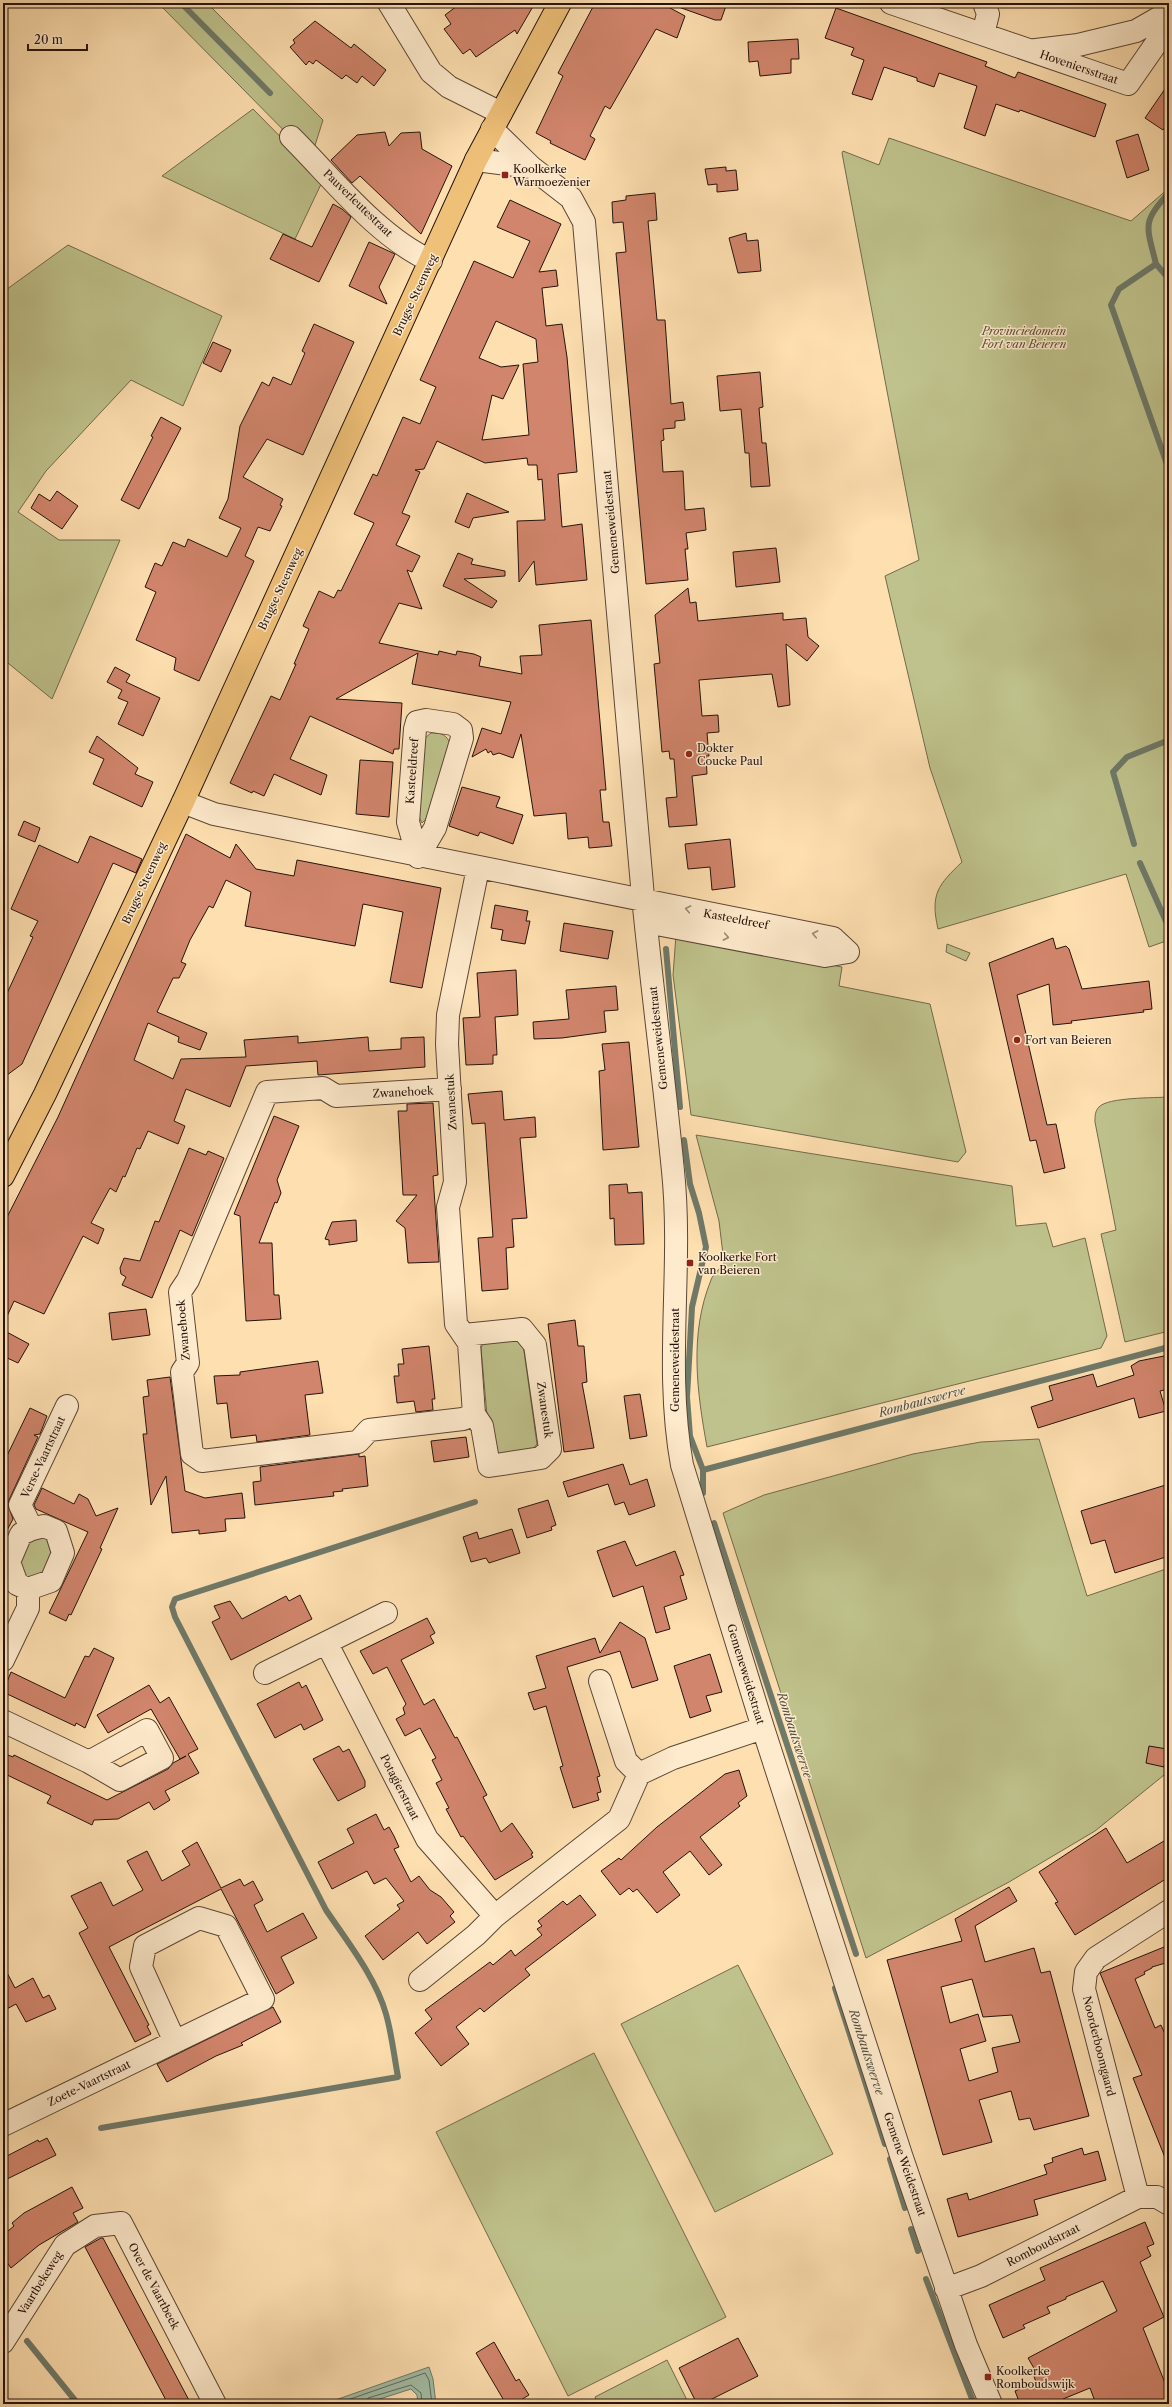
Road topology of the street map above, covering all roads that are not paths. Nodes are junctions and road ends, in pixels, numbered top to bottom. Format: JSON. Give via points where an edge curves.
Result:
{"nodes":[{"id":1,"x":389,"y":3,"type":"edge"},
{"id":2,"x":560,"y":3,"type":"edge"},
{"id":3,"x":891,"y":3,"type":"edge"},
{"id":4,"x":984,"y":3,"type":"edge"},
{"id":5,"x":1169,"y":12,"type":"edge"},
{"id":6,"x":1169,"y":25,"type":"edge"},
{"id":7,"x":983,"y":34,"type":"junction"},
{"id":8,"x":1031,"y":50,"type":"junction"},
{"id":9,"x":497,"y":121,"type":"junction"},
{"id":10,"x":291,"y":137,"type":"dead end"},
{"id":11,"x":476,"y":160,"type":"junction"},
{"id":12,"x":531,"y":167,"type":"junction"},
{"id":13,"x":431,"y":261,"type":"junction"},
{"id":14,"x":182,"y":802,"type":"junction"},
{"id":15,"x":418,"y":857,"type":"junction"},
{"id":16,"x":478,"y":868,"type":"junction"},
{"id":17,"x":644,"y":900,"type":"junction"},
{"id":18,"x":646,"y":922,"type":"junction"},
{"id":19,"x":450,"y":1089,"type":"junction"},
{"id":20,"x":3,"y":1176,"type":"edge"},
{"id":21,"x":464,"y":1335,"type":"junction"},
{"id":22,"x":67,"y":1406,"type":"dead end"},
{"id":23,"x":474,"y":1414,"type":"junction"},
{"id":24,"x":32,"y":1529,"type":"junction"},
{"id":25,"x":28,"y":1589,"type":"junction"},
{"id":26,"x":386,"y":1613,"type":"dead end"},
{"id":27,"x":327,"y":1644,"type":"junction"},
{"id":28,"x":3,"y":1660,"type":"edge"},
{"id":29,"x":265,"y":1674,"type":"dead end"},
{"id":30,"x":600,"y":1681,"type":"dead end"},
{"id":31,"x":3,"y":1721,"type":"edge"},
{"id":32,"x":763,"y":1728,"type":"junction"},
{"id":33,"x":89,"y":1762,"type":"dead end"},
{"id":34,"x":639,"y":1774,"type":"junction"},
{"id":35,"x":798,"y":1830,"type":"joint"},
{"id":36,"x":1169,"y":1911,"type":"edge"},
{"id":37,"x":495,"y":1916,"type":"junction"},
{"id":38,"x":420,"y":1980,"type":"dead end"},
{"id":39,"x":175,"y":2042,"type":"junction"},
{"id":40,"x":3,"y":2125,"type":"edge"},
{"id":41,"x":1138,"y":2197,"type":"junction"},
{"id":42,"x":1169,"y":2204,"type":"edge"},
{"id":43,"x":65,"y":2245,"type":"joint"},
{"id":44,"x":946,"y":2289,"type":"junction"},
{"id":45,"x":3,"y":2342,"type":"edge"},
{"id":46,"x":215,"y":2404,"type":"edge"},
{"id":47,"x":990,"y":2404,"type":"edge"}],
"edges":[{"from":1,"to":9,"type":"street","name":"Gemeneweidestraat","via":[[430,72]]},
{"from":2,"to":9,"type":"main road","name":"Brugse Steenweg"},
{"from":3,"to":7,"type":"street","name":"Hoveniersstraat"},
{"from":4,"to":7,"type":"street","via":[[988,14]]},
{"from":5,"to":8,"type":"street","name":"Hoveniersstraat","via":[[1136,31],[1078,45]]},
{"from":6,"to":8,"type":"street","name":"Hoveniersstraat","via":[[1128,84]]},
{"from":7,"to":8,"type":"street","name":"Hoveniersstraat"},
{"from":9,"to":11,"type":"main road","name":"Brugse Steenweg"},
{"from":9,"to":12,"type":"street","name":"Gemeneweidestraat"},
{"from":10,"to":13,"type":"street","name":"Pauverleutestraat","via":[[381,228],[412,252]]},
{"from":11,"to":12,"type":"street"},
{"from":11,"to":13,"type":"main road","name":"Brugse Steenweg"},
{"from":12,"to":17,"type":"street","name":"Gemeneweidestraat","via":[[571,198],[584,222]]},
{"from":13,"to":14,"type":"main road","name":"Brugse Steenweg"},
{"from":14,"to":15,"type":"street","name":"Kasteeldreef","via":[[214,814]]},
{"from":14,"to":20,"type":"main road","name":"Brugse Steenweg","via":[[45,1094]]},
{"from":15,"to":15,"type":"street","name":"Kasteeldreef","via":[[435,828],[462,738],[461,730],[453,724],[426,720],[417,722],[415,729],[408,822]]},
{"from":15,"to":16,"type":"street","name":"Kasteeldreef"},
{"from":16,"to":17,"type":"street","name":"Kasteeldreef"},
{"from":16,"to":19,"type":"street","name":"Zwanestuk","via":[[448,1015]]},
{"from":17,"to":18,"type":"street"},
{"from":18,"to":17,"type":"street","name":"Kasteeldreef","one_way":true,"via":[[825,956],[848,952],[833,938]]},
{"from":18,"to":32,"type":"street","name":"Gemeneweidestraat","via":[[678,1235],[673,1382],[678,1444],[696,1515]]},
{"from":19,"to":21,"type":"street","name":"Zwanestuk","via":[[455,1182],[448,1208],[456,1324]]},
{"from":19,"to":23,"type":"street","name":"Zwanehoek","via":[[336,1096],[323,1088],[267,1092],[188,1280],[180,1292],[188,1363],[182,1372],[192,1454],[202,1461],[358,1442],[370,1430],[463,1419]]},
{"from":21,"to":23,"type":"street","name":"Zwanestuk","via":[[469,1343]]},
{"from":21,"to":23,"type":"street","name":"Zwanestuk","via":[[522,1329],[536,1345],[550,1449],[541,1458],[489,1466],[482,1426]]},
{"from":22,"to":24,"type":"street","name":"Verse-Vaartstraat","via":[[20,1505]]},
{"from":24,"to":25,"type":"street","via":[[21,1534],[9,1562],[16,1584]]},
{"from":24,"to":25,"type":"street","via":[[44,1526],[56,1532],[63,1553],[51,1581]]},
{"from":25,"to":28,"type":"street","via":[[28,1608]]},
{"from":26,"to":27,"type":"street"},
{"from":27,"to":29,"type":"street"},
{"from":27,"to":37,"type":"street","name":"Potagierstraat","via":[[427,1839]]},
{"from":30,"to":34,"type":"street","via":[[626,1761]]},
{"from":31,"to":33,"type":"street"},
{"from":32,"to":34,"type":"street","via":[[673,1758]]},
{"from":32,"to":35,"type":"street","name":"Gemeneweidestraat"},
{"from":34,"to":37,"type":"street","via":[[619,1819]]},
{"from":35,"to":44,"type":"street","name":"Gemene Weidestraat"},
{"from":36,"to":41,"type":"street","name":"Noorderboomgaard","via":[[1096,1958],[1086,1972],[1084,1989]]},
{"from":37,"to":38,"type":"street","via":[[476,1935]]},
{"from":39,"to":39,"type":"street","name":"Zoete-Vaartstraat","via":[[263,1999],[226,1926],[199,1918],[145,1946],[141,1967]]},
{"from":39,"to":40,"type":"street","name":"Zoete-Vaartstraat"},
{"from":41,"to":42,"type":"street","via":[[1157,2198]]},
{"from":41,"to":44,"type":"street","name":"Romboudstraat","via":[[980,2276]]},
{"from":43,"to":45,"type":"street","name":"Vaartbekeweg"},
{"from":43,"to":46,"type":"street","name":"Over de Vaartbeek","via":[[95,2226],[121,2223]]},
{"from":44,"to":47,"type":"street","name":"Gemene Weidestraat"}]}
